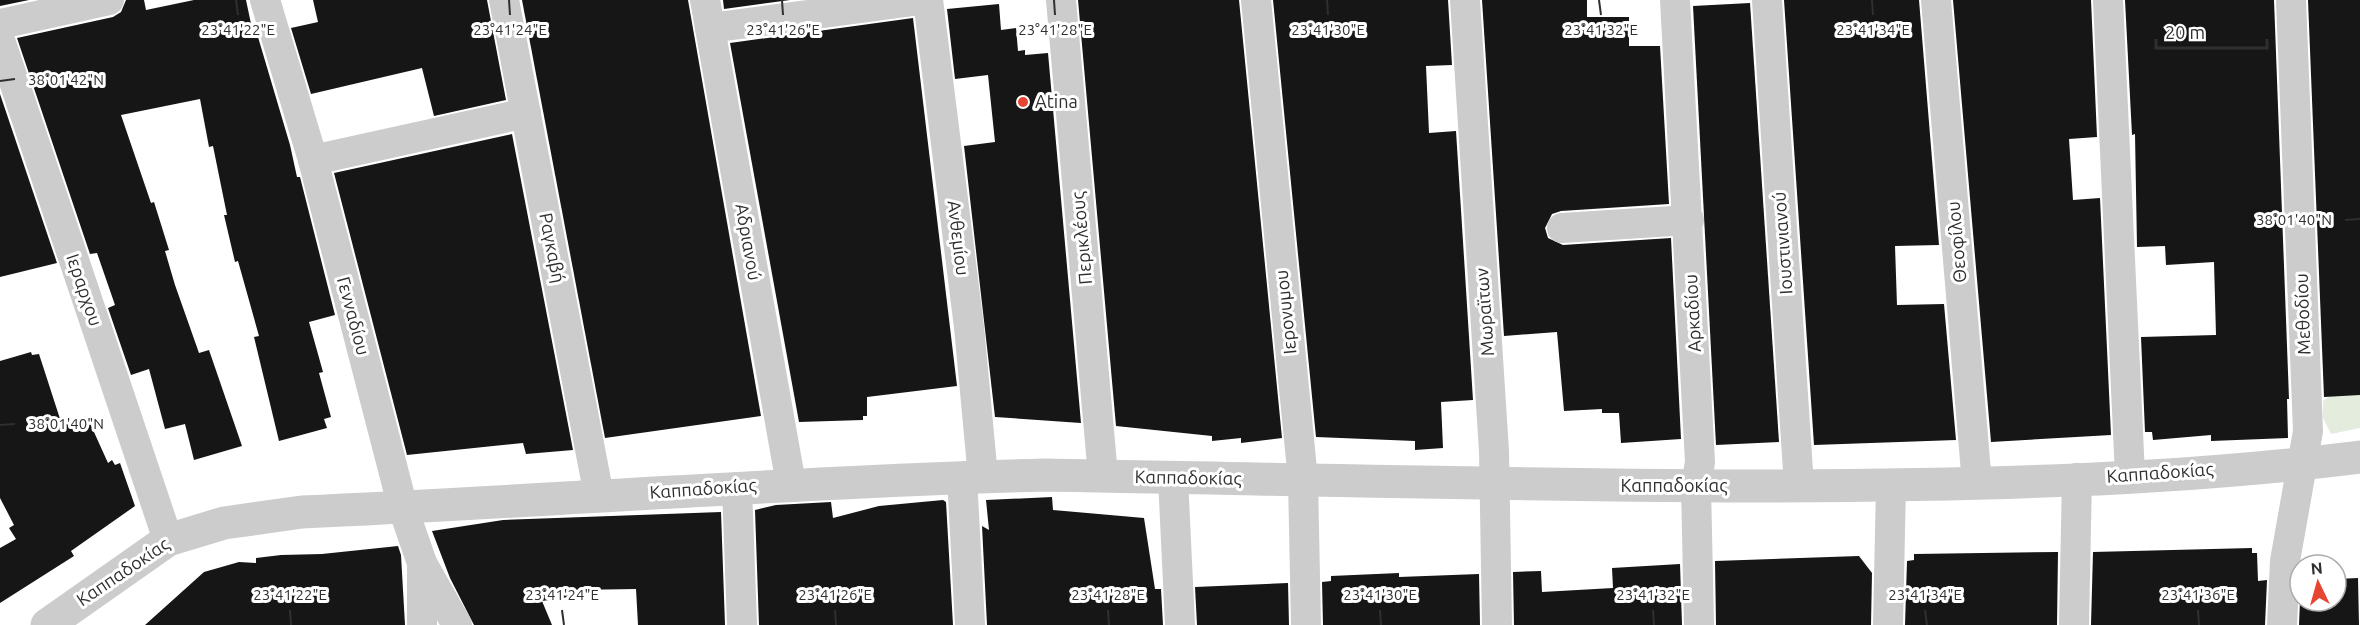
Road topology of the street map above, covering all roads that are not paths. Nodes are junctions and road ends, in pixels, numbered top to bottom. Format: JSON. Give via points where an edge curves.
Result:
{"nodes":[{"id":1,"x":110,"y":0,"type":"edge"},
{"id":2,"x":265,"y":0,"type":"edge"},
{"id":3,"x":504,"y":0,"type":"edge"},
{"id":4,"x":921,"y":0,"type":"edge"},
{"id":5,"x":928,"y":0,"type":"edge"},
{"id":6,"x":1060,"y":0,"type":"edge"},
{"id":7,"x":1256,"y":0,"type":"edge"},
{"id":8,"x":1465,"y":0,"type":"edge"},
{"id":9,"x":1675,"y":0,"type":"edge"},
{"id":10,"x":1767,"y":0,"type":"edge"},
{"id":11,"x":1936,"y":0,"type":"edge"},
{"id":12,"x":2108,"y":0,"type":"edge"},
{"id":13,"x":2291,"y":0,"type":"edge"},
{"id":14,"x":708,"y":14,"type":"edge"},
{"id":15,"x":0,"y":24,"type":"edge"},
{"id":16,"x":0,"y":40,"type":"edge"},
{"id":17,"x":526,"y":112,"type":"junction"},
{"id":18,"x":312,"y":160,"type":"junction"},
{"id":19,"x":1689,"y":220,"type":"junction"},
{"id":20,"x":1562,"y":228,"type":"dead end"},
{"id":21,"x":2360,"y":457,"type":"edge"},
{"id":22,"x":2302,"y":464,"type":"junction"},
{"id":23,"x":2130,"y":475,"type":"junction"},
{"id":24,"x":1103,"y":476,"type":"junction"},
{"id":25,"x":973,"y":477,"type":"junction"},
{"id":26,"x":1173,"y":478,"type":"junction"},
{"id":27,"x":2077,"y":478,"type":"junction"},
{"id":28,"x":1303,"y":480,"type":"junction"},
{"id":29,"x":791,"y":484,"type":"junction"},
{"id":30,"x":1977,"y":484,"type":"junction"},
{"id":31,"x":1493,"y":485,"type":"junction"},
{"id":32,"x":1696,"y":486,"type":"junction"},
{"id":33,"x":1799,"y":486,"type":"junction"},
{"id":34,"x":1892,"y":486,"type":"junction"},
{"id":35,"x":737,"y":487,"type":"junction"},
{"id":36,"x":599,"y":496,"type":"junction"},
{"id":37,"x":403,"y":508,"type":"junction"},
{"id":38,"x":168,"y":540,"type":"junction"},
{"id":39,"x":422,"y":563,"type":"junction"},
{"id":40,"x":47,"y":625,"type":"edge"},
{"id":41,"x":422,"y":625,"type":"edge"},
{"id":42,"x":457,"y":625,"type":"edge"},
{"id":43,"x":742,"y":625,"type":"edge"},
{"id":44,"x":970,"y":625,"type":"edge"},
{"id":45,"x":1180,"y":625,"type":"edge"},
{"id":46,"x":1306,"y":625,"type":"edge"},
{"id":47,"x":1497,"y":625,"type":"edge"},
{"id":48,"x":1699,"y":625,"type":"edge"},
{"id":49,"x":1888,"y":625,"type":"edge"},
{"id":50,"x":2074,"y":625,"type":"edge"},
{"id":51,"x":2282,"y":625,"type":"edge"}],
"edges":[{"from":1,"to":15,"type":"street"},
{"from":2,"to":18,"type":"street","name":"Γενναδίου"},
{"from":3,"to":17,"type":"street","name":"Ραγκαβή"},
{"from":4,"to":14,"type":"street"},
{"from":5,"to":25,"type":"street","name":"Ανθεμίου","via":[[969,327]]},
{"from":6,"to":24,"type":"street","name":"Περικλέους"},
{"from":7,"to":28,"type":"street","name":"Ιερονυμου"},
{"from":8,"to":31,"type":"street","name":"Μωραϊτων"},
{"from":9,"to":19,"type":"street","name":"Αρκαδίου"},
{"from":10,"to":33,"type":"street","name":"Ιουστινιανού"},
{"from":11,"to":30,"type":"street","name":"Θεοφίλου"},
{"from":12,"to":23,"type":"street"},
{"from":13,"to":22,"type":"street","name":"Μεθοδίου","via":[[2308,431]]},
{"from":14,"to":29,"type":"street","name":"Αδριανού"},
{"from":16,"to":38,"type":"street","name":"Ιεραρχου"},
{"from":17,"to":18,"type":"street"},
{"from":17,"to":36,"type":"street","name":"Ραγκαβή"},
{"from":18,"to":37,"type":"street","name":"Γενναδίου"},
{"from":19,"to":20,"type":"street"},
{"from":19,"to":32,"type":"street","name":"Αρκαδίου","via":[[1700,462]]},
{"from":21,"to":22,"type":"street","name":"Καππαδοκίας"},
{"from":22,"to":23,"type":"street","name":"Καππαδοκίας"},
{"from":22,"to":51,"type":"street","name":"Μεθοδίου","via":[[2285,561]]},
{"from":23,"to":27,"type":"street","name":"Καππαδοκίας"},
{"from":24,"to":25,"type":"street","name":"Καππαδοκίας"},
{"from":24,"to":26,"type":"street","name":"Καππαδοκίας"},
{"from":25,"to":29,"type":"street","name":"Καππαδοκίας"},
{"from":25,"to":44,"type":"street","name":"Ανθεμίου"},
{"from":26,"to":28,"type":"street","name":"Καππαδοκίας"},
{"from":26,"to":45,"type":"street"},
{"from":27,"to":30,"type":"street","name":"Καππαδοκίας"},
{"from":27,"to":50,"type":"street"},
{"from":28,"to":31,"type":"street","name":"Καππαδοκίας"},
{"from":28,"to":46,"type":"street","name":"Ιερονυμου"},
{"from":29,"to":35,"type":"street","name":"Καππαδοκίας"},
{"from":30,"to":34,"type":"street","name":"Καππαδοκίας"},
{"from":31,"to":32,"type":"street","name":"Καππαδοκίας"},
{"from":31,"to":47,"type":"street","name":"Μωραϊτων"},
{"from":32,"to":33,"type":"street","name":"Καππαδοκίας"},
{"from":32,"to":48,"type":"street","name":"Αρκαδίου"},
{"from":33,"to":34,"type":"street","name":"Καππαδοκίας"},
{"from":34,"to":49,"type":"street"},
{"from":35,"to":36,"type":"street","name":"Καππαδοκίας"},
{"from":35,"to":43,"type":"street"},
{"from":36,"to":37,"type":"street","name":"Καππαδοκίας"},
{"from":37,"to":38,"type":"street","name":"Καππαδοκίας","via":[[263,516]]},
{"from":37,"to":39,"type":"street","name":"Γενναδίου"},
{"from":38,"to":40,"type":"street","name":"Καππαδοκίας"},
{"from":39,"to":41,"type":"street"},
{"from":39,"to":42,"type":"street","name":"Γενναδίου"}]}
